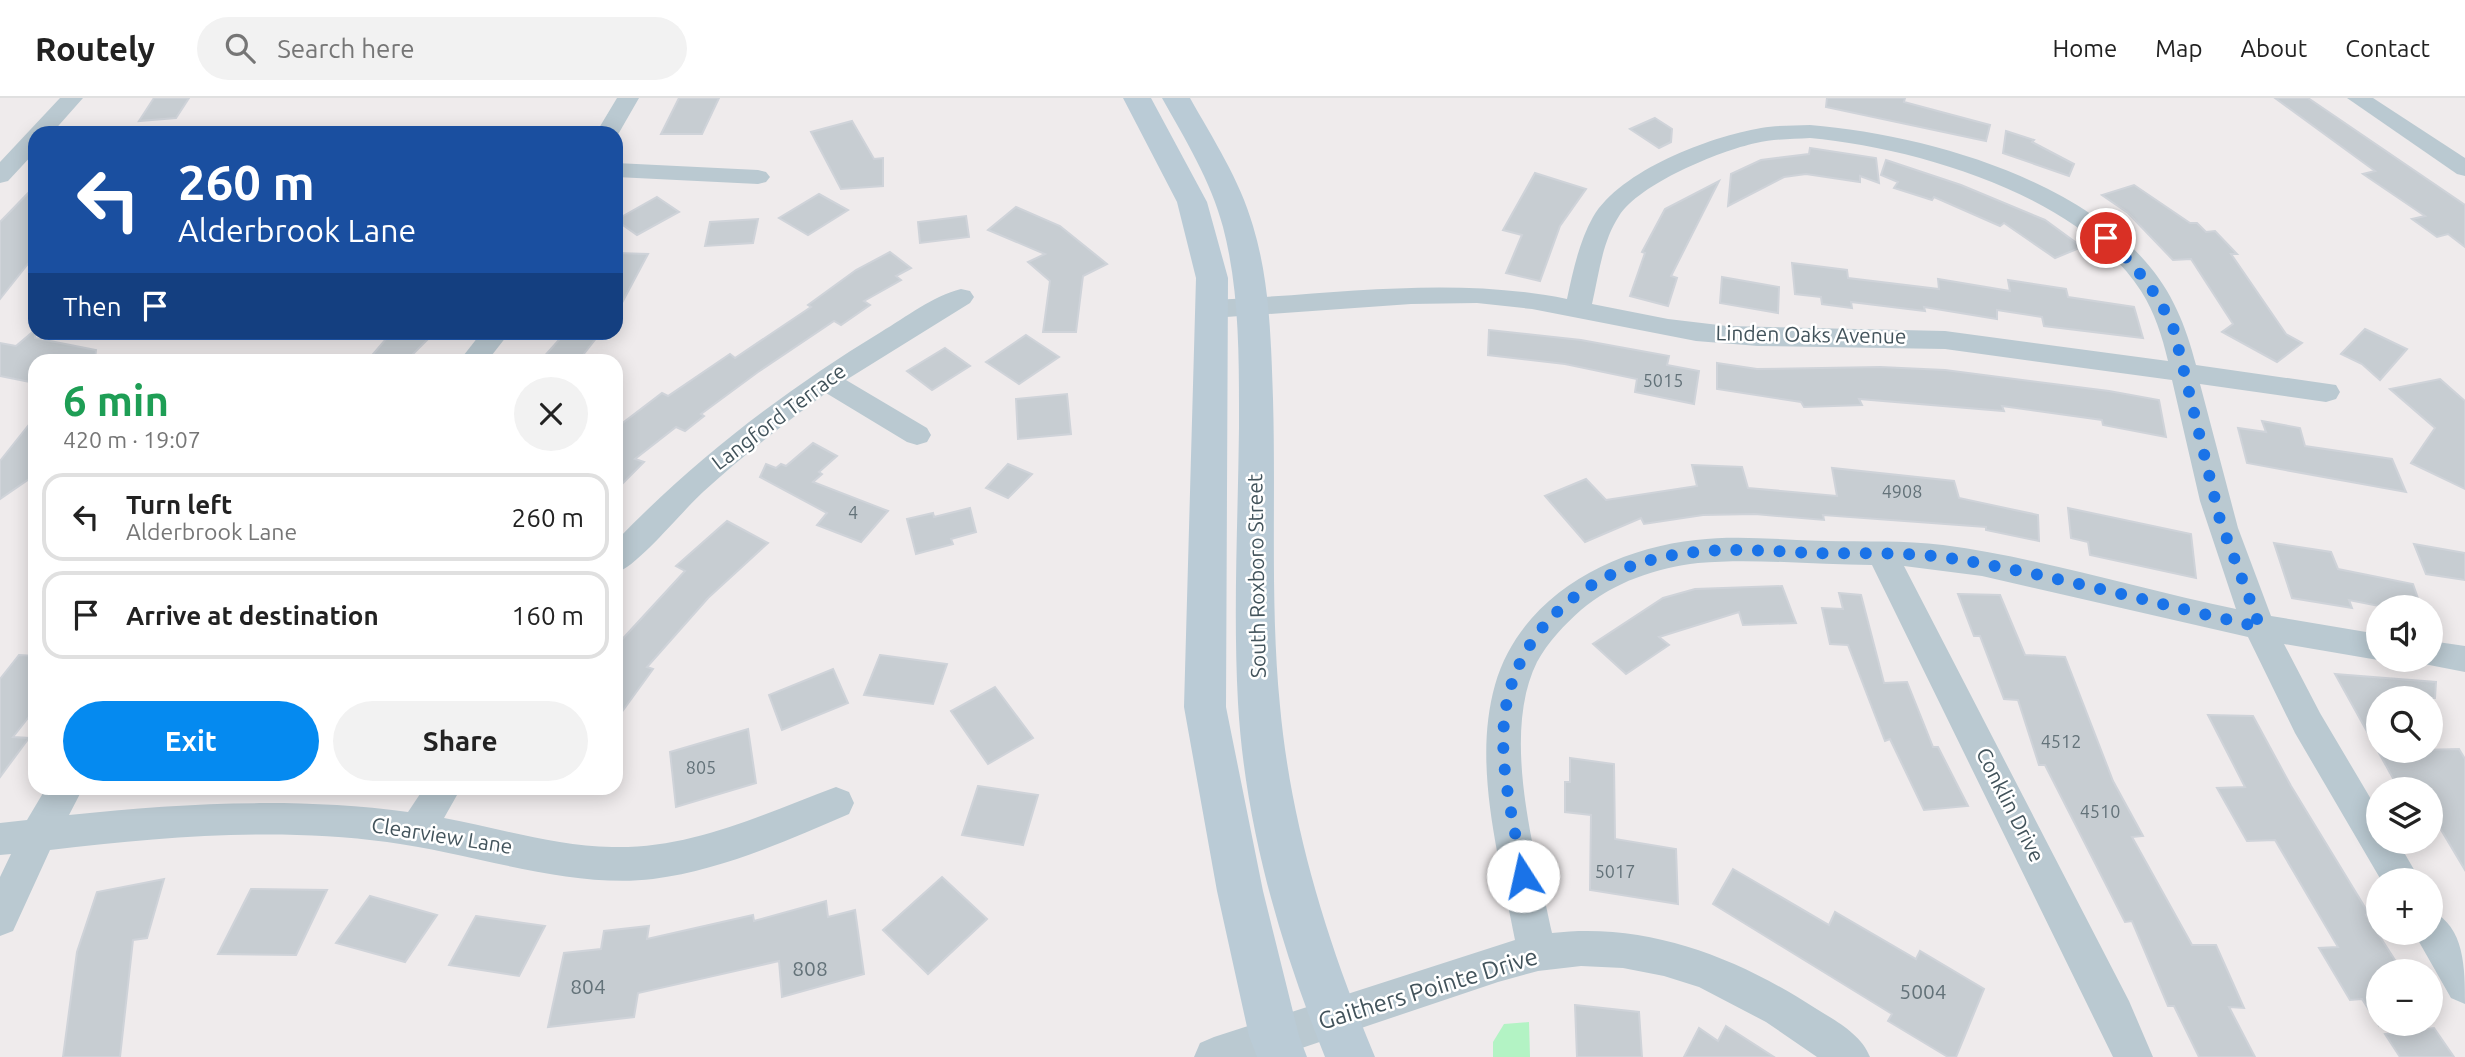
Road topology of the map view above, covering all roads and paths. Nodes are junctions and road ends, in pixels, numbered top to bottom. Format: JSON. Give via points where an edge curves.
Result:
{"nodes":[{"id":1,"x":72,"y":98,"type":"edge"},
{"id":2,"x":628,"y":98,"type":"edge"},
{"id":3,"x":1137,"y":98,"type":"edge"},
{"id":4,"x":1176,"y":98,"type":"edge"},
{"id":5,"x":2358,"y":98,"type":"edge"},
{"id":6,"x":46,"y":126,"type":"edge"},
{"id":7,"x":612,"y":126,"type":"edge"},
{"id":8,"x":28,"y":146,"type":"edge"},
{"id":9,"x":2465,"y":169,"type":"edge"},
{"id":10,"x":623,"y":170,"type":"edge"},
{"id":11,"x":0,"y":176,"type":"edge"},
{"id":12,"x":758,"y":177,"type":"dead end"},
{"id":13,"x":961,"y":297,"type":"dead end"},
{"id":14,"x":1253,"y":307,"type":"junction"},
{"id":15,"x":1212,"y":309,"type":"junction"},
{"id":16,"x":1577,"y":310,"type":"junction"},
{"id":17,"x":489,"y":340,"type":"edge"},
{"id":18,"x":478,"y":354,"type":"edge"},
{"id":19,"x":2184,"y":372,"type":"junction"},
{"id":20,"x":825,"y":380,"type":"junction"},
{"id":21,"x":2326,"y":392,"type":"dead end"},
{"id":22,"x":917,"y":435,"type":"dead end"},
{"id":23,"x":623,"y":554,"type":"edge"},
{"id":24,"x":1883,"y":555,"type":"junction"},
{"id":25,"x":2260,"y":627,"type":"junction"},
{"id":26,"x":2366,"y":645,"type":"edge"},
{"id":27,"x":2443,"y":656,"type":"edge"},
{"id":28,"x":2465,"y":659,"type":"edge"},
{"id":29,"x":61,"y":795,"type":"edge"},
{"id":30,"x":438,"y":795,"type":"edge"},
{"id":31,"x":836,"y":803,"type":"dead end"},
{"id":32,"x":415,"y":831,"type":"junction"},
{"id":33,"x":38,"y":835,"type":"junction"},
{"id":34,"x":0,"y":839,"type":"edge"},
{"id":35,"x":2394,"y":868,"type":"edge"},
{"id":36,"x":0,"y":918,"type":"edge"},
{"id":37,"x":2441,"y":945,"type":"edge"},
{"id":38,"x":1537,"y":953,"type":"junction"},
{"id":39,"x":2465,"y":985,"type":"edge"},
{"id":40,"x":1342,"y":1039,"type":"edge"},
{"id":41,"x":1278,"y":1046,"type":"edge"},
{"id":42,"x":1214,"y":1057,"type":"edge"},
{"id":43,"x":1850,"y":1057,"type":"edge"},
{"id":44,"x":2133,"y":1057,"type":"edge"}],
"edges":[{"from":1,"to":6,"type":"street"},
{"from":2,"to":7,"type":"street"},
{"from":3,"to":15,"type":"street","via":[[1184,181],[1198,216],[1212,278]]},
{"from":4,"to":14,"type":"street","name":"South Roxboro Street","via":[[1231,205]]},
{"from":5,"to":9,"type":"street"},
{"from":8,"to":11,"type":"street"},
{"from":10,"to":12,"type":"street"},
{"from":13,"to":20,"type":"street","name":"Langford Terrace"},
{"from":14,"to":15,"type":"street","name":"Linden Oaks Avenue"},
{"from":14,"to":16,"type":"street","name":"Linden Oaks Avenue","via":[[1476,295]]},
{"from":14,"to":40,"type":"street","name":"South Roxboro Street","via":[[1259,705],[1267,773],[1291,883]]},
{"from":15,"to":41,"type":"street","via":[[1205,708],[1240,891]]},
{"from":16,"to":19,"type":"street","name":"Linden Oaks Avenue","via":[[1696,332],[1769,338],[1903,336]]},
{"from":16,"to":19,"type":"street","via":[[1606,215],[1633,188],[1736,140],[1817,132],[1911,148],[1982,170],[2077,217],[2146,278],[2174,330]]},
{"from":17,"to":18,"type":"street"},
{"from":19,"to":21,"type":"street","name":"Linden Oaks Avenue"},
{"from":19,"to":25,"type":"street","via":[[2220,520]]},
{"from":20,"to":22,"type":"street"},
{"from":20,"to":23,"type":"street","name":"Langford Terrace","via":[[720,461]]},
{"from":24,"to":25,"type":"street","via":[[1954,558]]},
{"from":24,"to":38,"type":"street","via":[[1721,550],[1679,554],[1613,573],[1574,596],[1546,623],[1524,653],[1504,718],[1506,778]]},
{"from":24,"to":44,"type":"street","name":"Conklin Drive"},
{"from":25,"to":26,"type":"street"},
{"from":25,"to":35,"type":"street","via":[[2338,778]]},
{"from":27,"to":28,"type":"street"},
{"from":29,"to":33,"type":"street"},
{"from":30,"to":32,"type":"street"},
{"from":31,"to":32,"type":"street","name":"Clearview Lane","via":[[705,853],[624,864],[575,860]]},
{"from":32,"to":33,"type":"street","name":"Clearview Lane","via":[[296,819],[213,820]]},
{"from":33,"to":34,"type":"street","name":"Clearview Lane"},
{"from":33,"to":36,"type":"street"},
{"from":37,"to":39,"type":"street"},
{"from":38,"to":40,"type":"street","name":"Gaithers Pointe Drive","via":[[1494,964]]},
{"from":38,"to":43,"type":"street","name":"Gaithers Pointe Drive","via":[[1599,949],[1644,953],[1700,968],[1752,990]]},
{"from":40,"to":41,"type":"street","name":"Gaithers Pointe Drive"},
{"from":41,"to":42,"type":"street","name":"Gaithers Pointe Drive"}]}
